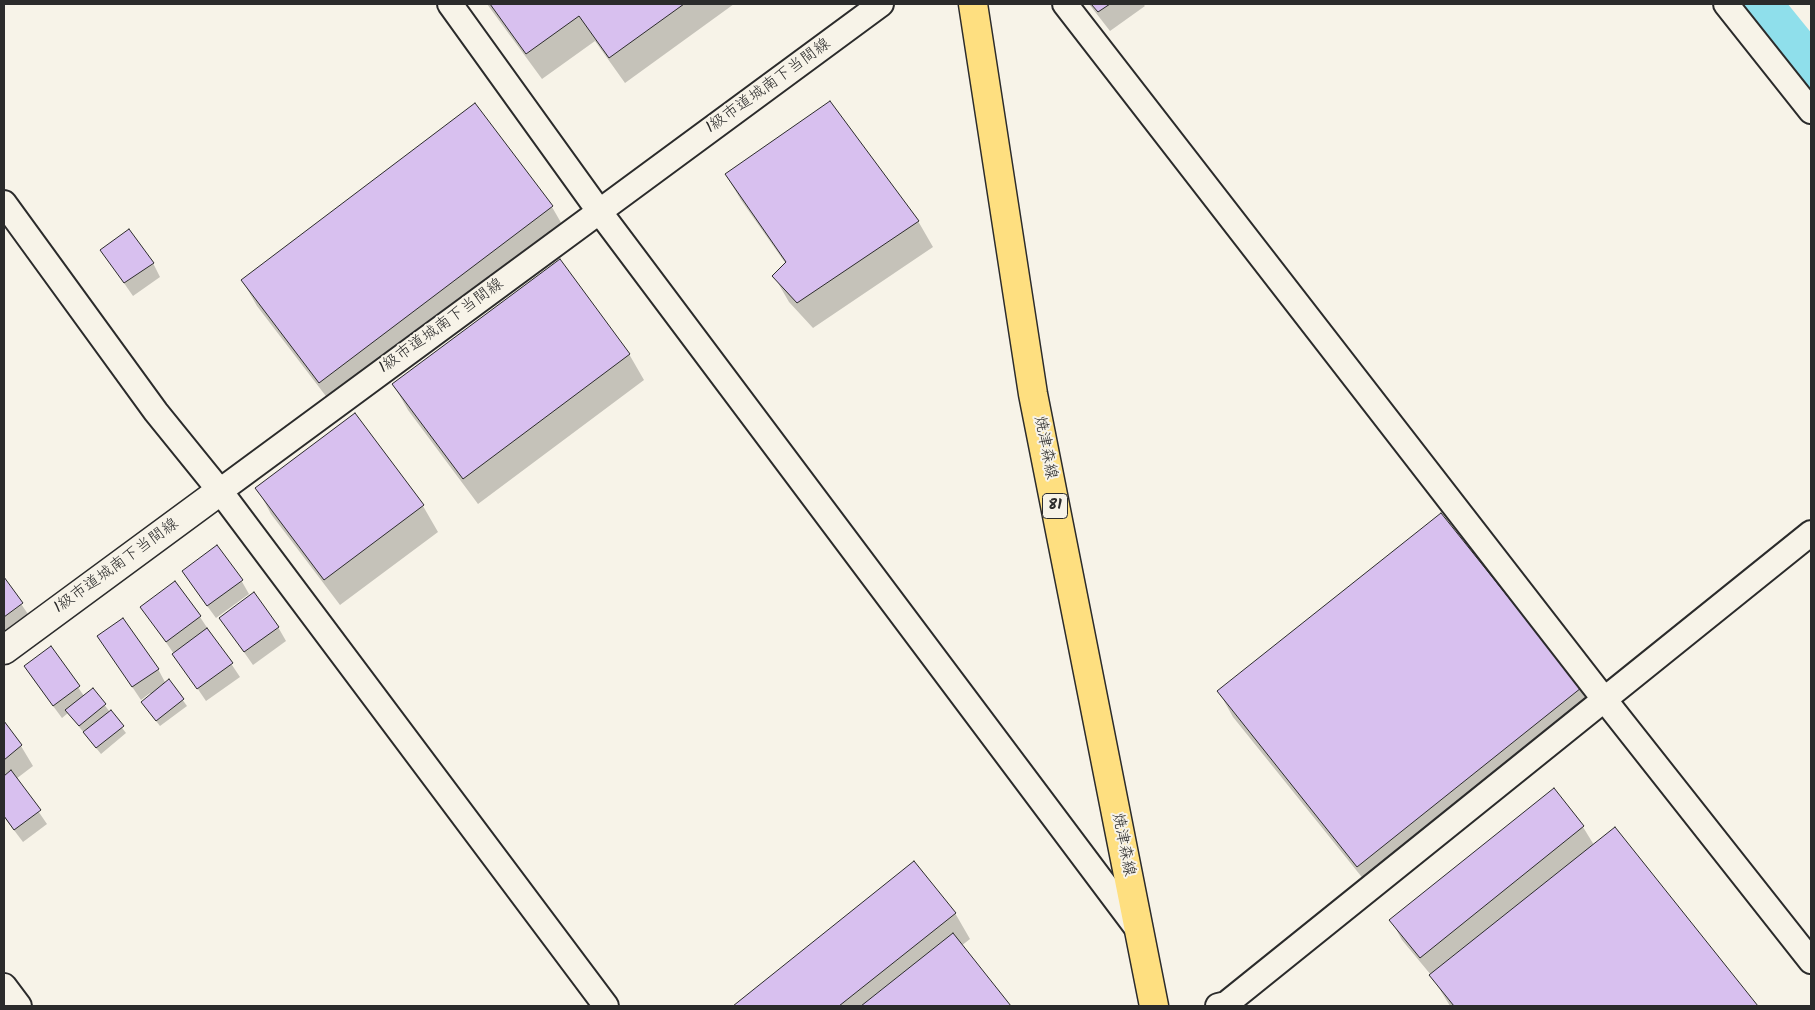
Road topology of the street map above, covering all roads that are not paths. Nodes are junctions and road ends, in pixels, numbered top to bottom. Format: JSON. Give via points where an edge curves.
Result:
{"nodes":[{"id":1,"x":450,"y":4,"type":"edge"},
{"id":2,"x":882,"y":4,"type":"edge"},
{"id":3,"x":973,"y":4,"type":"edge"},
{"id":4,"x":1064,"y":4,"type":"edge"},
{"id":5,"x":1726,"y":4,"type":"edge"},
{"id":6,"x":1811,"y":111,"type":"edge"},
{"id":7,"x":4,"y":203,"type":"edge"},
{"id":8,"x":599,"y":211,"type":"junction"},
{"id":9,"x":220,"y":492,"type":"junction"},
{"id":10,"x":1811,"y":533,"type":"edge"},
{"id":11,"x":4,"y":650,"type":"edge"},
{"id":12,"x":1604,"y":699,"type":"junction"},
{"id":13,"x":1140,"y":932,"type":"junction"},
{"id":14,"x":1811,"y":961,"type":"edge"},
{"id":15,"x":4,"y":986,"type":"edge"},
{"id":16,"x":1222,"y":1005,"type":"edge"},
{"id":17,"x":19,"y":1006,"type":"edge"},
{"id":18,"x":606,"y":1006,"type":"edge"},
{"id":19,"x":1154,"y":1006,"type":"edge"}],
"edges":[{"from":1,"to":8,"type":"street"},
{"from":2,"to":8,"type":"street","name":"1級市道城南下当間線"},
{"from":3,"to":13,"type":"main road","name":"焼津森線","number":"81","via":[[1033,394]]},
{"from":4,"to":12,"type":"street"},
{"from":5,"to":6,"type":"street"},
{"from":7,"to":9,"type":"street","via":[[156,412]]},
{"from":8,"to":9,"type":"street","name":"1級市道城南下当間線"},
{"from":8,"to":13,"type":"street"},
{"from":9,"to":11,"type":"street","name":"1級市道城南下当間線"},
{"from":9,"to":18,"type":"street"},
{"from":10,"to":12,"type":"street"},
{"from":12,"to":14,"type":"street"},
{"from":12,"to":16,"type":"street"},
{"from":13,"to":19,"type":"main road","name":"焼津森線","number":"81"},
{"from":15,"to":17,"type":"street"}]}
